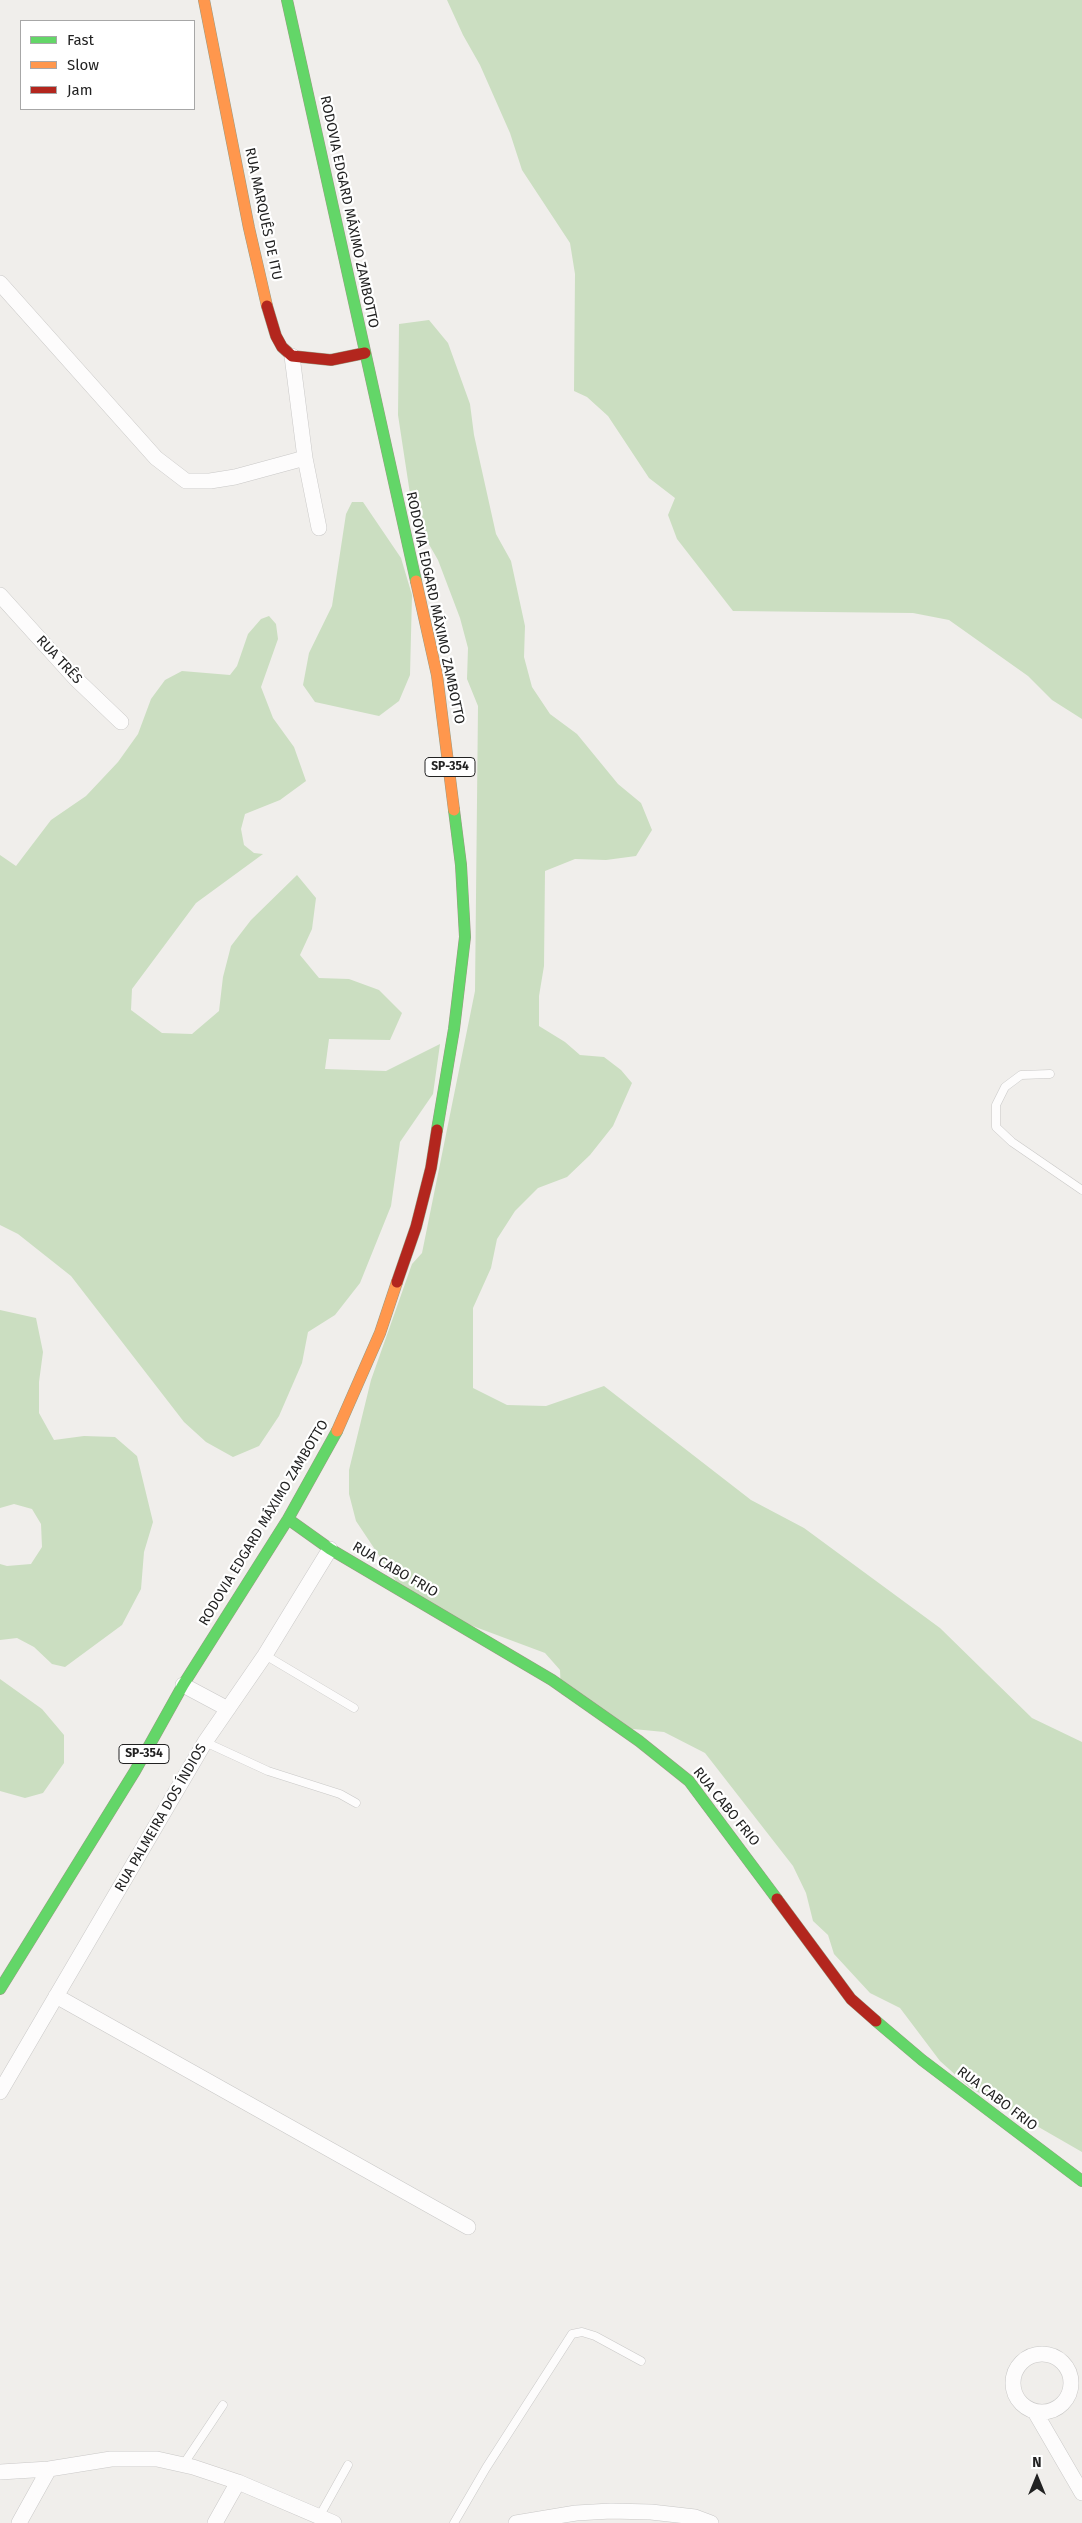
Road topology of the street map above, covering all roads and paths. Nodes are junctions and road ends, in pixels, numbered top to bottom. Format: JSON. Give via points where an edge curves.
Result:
{"nodes":[{"id":1,"x":204,"y":0,"type":"edge"},
{"id":2,"x":287,"y":0,"type":"edge"},
{"id":3,"x":0,"y":283,"type":"edge"},
{"id":4,"x":365,"y":353,"type":"junction"},
{"id":5,"x":292,"y":356,"type":"junction"},
{"id":6,"x":305,"y":458,"type":"junction"},
{"id":7,"x":319,"y":528,"type":"dead end"},
{"id":8,"x":0,"y":595,"type":"edge"},
{"id":9,"x":121,"y":722,"type":"dead end"},
{"id":10,"x":1050,"y":1074,"type":"dead end"},
{"id":11,"x":1082,"y":1190,"type":"edge"},
{"id":12,"x":288,"y":1519,"type":"junction"},
{"id":13,"x":330,"y":1549,"type":"junction"},
{"id":14,"x":265,"y":1655,"type":"junction"},
{"id":15,"x":183,"y":1685,"type":"junction"},
{"id":16,"x":354,"y":1708,"type":"dead end"},
{"id":17,"x":228,"y":1709,"type":"junction"},
{"id":18,"x":205,"y":1742,"type":"junction"},
{"id":19,"x":356,"y":1803,"type":"dead end"},
{"id":20,"x":0,"y":1989,"type":"edge"},
{"id":21,"x":56,"y":1996,"type":"junction"},
{"id":22,"x":0,"y":2092,"type":"edge"},
{"id":23,"x":1082,"y":2181,"type":"edge"},
{"id":24,"x":468,"y":2227,"type":"dead end"},
{"id":25,"x":641,"y":2361,"type":"dead end"},
{"id":26,"x":1075,"y":2372,"type":"edge"},
{"id":27,"x":222,"y":2405,"type":"dead end"},
{"id":28,"x":1035,"y":2412,"type":"junction"},
{"id":29,"x":348,"y":2464,"type":"dead end"},
{"id":30,"x":183,"y":2465,"type":"junction"},
{"id":31,"x":50,"y":2469,"type":"junction"},
{"id":32,"x":0,"y":2472,"type":"edge"},
{"id":33,"x":238,"y":2482,"type":"junction"},
{"id":34,"x":1082,"y":2493,"type":"edge"},
{"id":35,"x":319,"y":2516,"type":"junction"},
{"id":36,"x":648,"y":2517,"type":"edge"},
{"id":37,"x":19,"y":2523,"type":"edge"},
{"id":38,"x":215,"y":2523,"type":"edge"},
{"id":39,"x":334,"y":2523,"type":"edge"},
{"id":40,"x":454,"y":2523,"type":"edge"},
{"id":41,"x":516,"y":2523,"type":"edge"},
{"id":42,"x":710,"y":2523,"type":"edge"}],
"edges":[{"from":1,"to":5,"type":"main road","name":"RUA MARQUÊS DE ITU","via":[[268,311],[276,336]]},
{"from":2,"to":4,"type":"main road","name":"RODOVIA EDGARD MÁXIMO ZAMBOTTO","number":"SP-354"},
{"from":3,"to":6,"type":"street","via":[[156,458],[186,481],[210,481]]},
{"from":4,"to":5,"type":"main road","via":[[331,360]]},
{"from":4,"to":12,"type":"main road","name":"RODOVIA EDGARD MÁXIMO ZAMBOTTO","number":"SP-354","via":[[437,675],[461,865],[465,936],[454,1029],[431,1168],[416,1226],[380,1333],[343,1421]]},
{"from":5,"to":6,"type":"street"},
{"from":6,"to":7,"type":"street"},
{"from":8,"to":9,"type":"street","name":"RUA TRÊS","via":[[75,678]]},
{"from":10,"to":11,"type":"lane","via":[[1021,1075],[1005,1087],[996,1105],[996,1127],[1012,1142]]},
{"from":12,"to":13,"type":"main road","name":"RUA CABO FRIO"},
{"from":12,"to":15,"type":"main road","name":"RODOVIA EDGARD MÁXIMO ZAMBOTTO","number":"SP-354"},
{"from":13,"to":14,"type":"street","name":"RUA PALMEIRA DOS ÍNDIOS"},
{"from":13,"to":23,"type":"main road","name":"RUA CABO FRIO","via":[[552,1680],[689,1781],[851,2000],[922,2060]]},
{"from":14,"to":16,"type":"lane"},
{"from":14,"to":17,"type":"street","name":"RUA PALMEIRA DOS ÍNDIOS"},
{"from":15,"to":17,"type":"street"},
{"from":15,"to":20,"type":"main road","name":"RODOVIA EDGARD MÁXIMO ZAMBOTTO","number":"SP-354","via":[[135,1771]]},
{"from":17,"to":18,"type":"street","name":"RUA PALMEIRA DOS ÍNDIOS"},
{"from":18,"to":19,"type":"lane","via":[[268,1771],[340,1794]]},
{"from":18,"to":21,"type":"street","name":"RUA PALMEIRA DOS ÍNDIOS"},
{"from":21,"to":22,"type":"street","name":"RUA PALMEIRA DOS ÍNDIOS"},
{"from":21,"to":24,"type":"street"},
{"from":25,"to":40,"type":"lane","via":[[595,2336],[582,2332],[572,2334]]},
{"from":26,"to":28,"type":"street","via":[[1069,2397],[1054,2410]]},
{"from":26,"to":28,"type":"street","via":[[1045,2354],[1035,2354],[1019,2365],[1013,2383],[1014,2392],[1019,2401]]},
{"from":27,"to":30,"type":"lane"},
{"from":28,"to":34,"type":"street"},
{"from":29,"to":35,"type":"lane"},
{"from":30,"to":31,"type":"street","via":[[157,2459],[111,2460]]},
{"from":30,"to":33,"type":"street"},
{"from":31,"to":32,"type":"street"},
{"from":31,"to":37,"type":"street"},
{"from":33,"to":35,"type":"street"},
{"from":33,"to":38,"type":"street"},
{"from":35,"to":39,"type":"street"},
{"from":36,"to":41,"type":"street","via":[[576,2513]]},
{"from":36,"to":42,"type":"street","via":[[694,2516]]}]}
